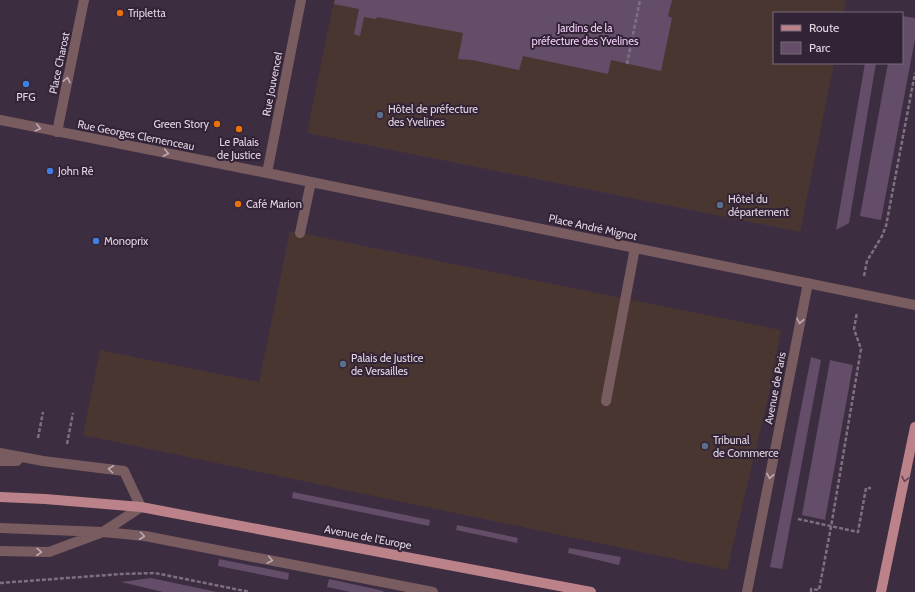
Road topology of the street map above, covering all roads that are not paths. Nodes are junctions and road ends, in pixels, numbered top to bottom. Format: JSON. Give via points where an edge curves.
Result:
{"nodes":[{"id":1,"x":84,"y":0,"type":"edge"},
{"id":2,"x":301,"y":0,"type":"edge"},
{"id":3,"x":0,"y":120,"type":"edge"},
{"id":4,"x":57,"y":132,"type":"junction"},
{"id":5,"x":267,"y":173,"type":"junction"},
{"id":6,"x":311,"y":182,"type":"junction"},
{"id":7,"x":300,"y":233,"type":"dead end"},
{"id":8,"x":635,"y":248,"type":"junction"},
{"id":9,"x":808,"y":283,"type":"junction"},
{"id":10,"x":915,"y":305,"type":"edge"},
{"id":11,"x":606,"y":401,"type":"dead end"},
{"id":12,"x":915,"y":427,"type":"edge"},
{"id":13,"x":0,"y":453,"type":"edge"},
{"id":14,"x":0,"y":461,"type":"edge"},
{"id":15,"x":43,"y":461,"type":"junction"},
{"id":16,"x":0,"y":497,"type":"edge"},
{"id":17,"x":141,"y":507,"type":"junction"},
{"id":18,"x":0,"y":528,"type":"edge"},
{"id":19,"x":103,"y":532,"type":"junction"},
{"id":20,"x":0,"y":551,"type":"edge"},
{"id":21,"x":433,"y":592,"type":"edge"},
{"id":22,"x":591,"y":592,"type":"edge"},
{"id":23,"x":747,"y":592,"type":"edge"},
{"id":24,"x":881,"y":592,"type":"edge"}],
"edges":[{"from":4,"to":1,"type":"street","name":"Place Charost","one_way":true},
{"from":2,"to":5,"type":"street","name":"Rue Jouvencel"},
{"from":3,"to":4,"type":"street","name":"Rue Georges Clemenceau","one_way":true},
{"from":4,"to":5,"type":"street","name":"Rue Georges Clemenceau","one_way":true},
{"from":5,"to":6,"type":"street","name":"Place André Mignot"},
{"from":6,"to":7,"type":"street"},
{"from":6,"to":8,"type":"street","name":"Place André Mignot"},
{"from":8,"to":9,"type":"street","name":"Place André Mignot"},
{"from":8,"to":11,"type":"street"},
{"from":9,"to":10,"type":"street","name":"Place André Mignot"},
{"from":9,"to":23,"type":"street","name":"Avenue de Paris","one_way":true},
{"from":12,"to":24,"type":"main road","one_way":true},
{"from":13,"to":15,"type":"street"},
{"from":14,"to":15,"type":"street"},
{"from":17,"to":15,"type":"street","one_way":true,"via":[[124,471]]},
{"from":16,"to":17,"type":"main road","name":"Avenue de l'Europe"},
{"from":17,"to":19,"type":"street"},
{"from":17,"to":22,"type":"main road","name":"Avenue de l'Europe"},
{"from":18,"to":19,"type":"street"},
{"from":20,"to":19,"type":"street","one_way":true,"via":[[49,552]]},
{"from":19,"to":21,"type":"street","one_way":true,"via":[[145,536]]}]}
